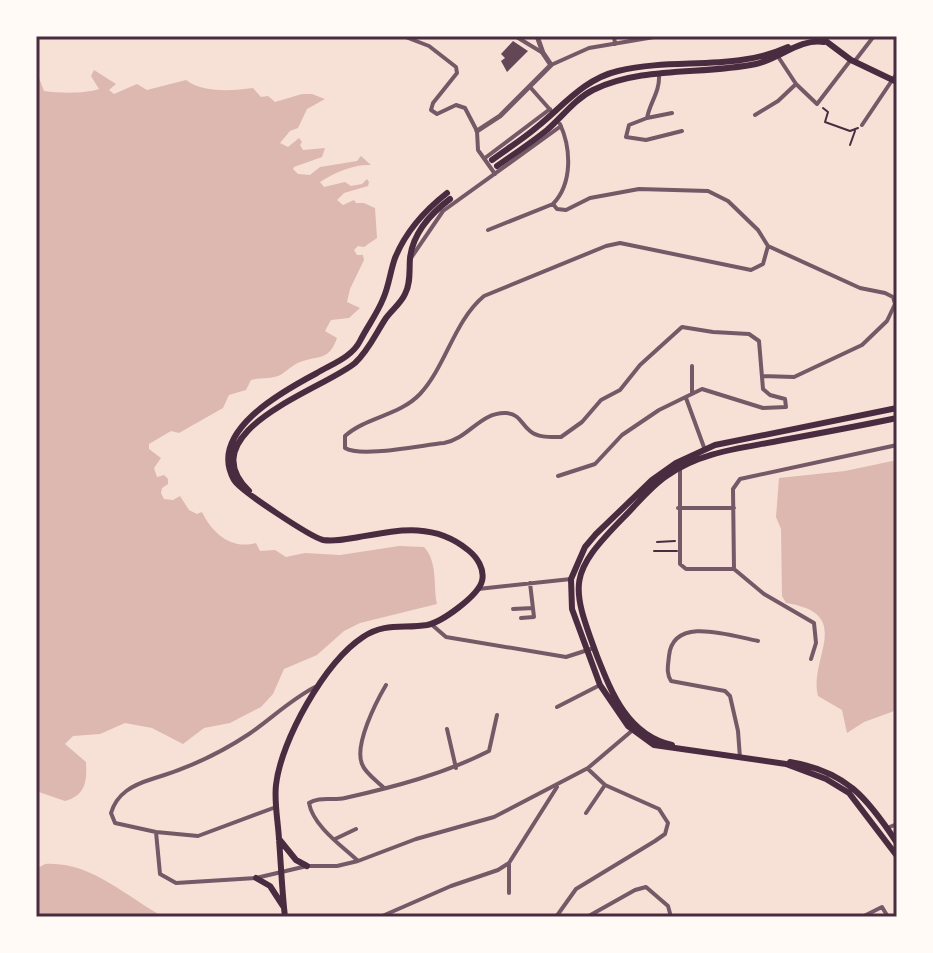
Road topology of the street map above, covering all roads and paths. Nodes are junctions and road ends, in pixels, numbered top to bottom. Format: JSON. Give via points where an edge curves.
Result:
{"nodes":[{"id":1,"x":403,"y":36,"type":"edge"},
{"id":2,"x":515,"y":36,"type":"edge"},
{"id":3,"x":537,"y":36,"type":"edge"},
{"id":4,"x":614,"y":36,"type":"edge"},
{"id":5,"x":660,"y":36,"type":"edge"},
{"id":6,"x":874,"y":36,"type":"edge"},
{"id":7,"x":413,"y":39,"type":"edge"},
{"id":8,"x":822,"y":39,"type":"edge"},
{"id":9,"x":806,"y":40,"type":"edge"},
{"id":10,"x":615,"y":44,"type":"junction"},
{"id":11,"x":543,"y":53,"type":"junction"},
{"id":12,"x":777,"y":55,"type":"junction"},
{"id":13,"x":852,"y":61,"type":"junction"},
{"id":14,"x":551,"y":65,"type":"junction"},
{"id":15,"x":659,"y":75,"type":"junction"},
{"id":16,"x":896,"y":78,"type":"edge"},
{"id":17,"x":796,"y":84,"type":"junction"},
{"id":18,"x":530,"y":87,"type":"junction"},
{"id":19,"x":817,"y":104,"type":"junction"},
{"id":20,"x":551,"y":111,"type":"junction"},
{"id":21,"x":672,"y":113,"type":"dead end"},
{"id":22,"x":755,"y":115,"type":"dead end"},
{"id":23,"x":647,"y":118,"type":"junction"},
{"id":24,"x":559,"y":123,"type":"junction"},
{"id":25,"x":862,"y":125,"type":"joint"},
{"id":26,"x":855,"y":130,"type":"junction"},
{"id":27,"x":477,"y":131,"type":"junction"},
{"id":28,"x":682,"y":131,"type":"dead end"},
{"id":29,"x":850,"y":145,"type":"dead end"},
{"id":30,"x":492,"y":165,"type":"junction"},
{"id":31,"x":553,"y":204,"type":"junction"},
{"id":32,"x":488,"y":230,"type":"dead end"},
{"id":33,"x":768,"y":246,"type":"junction"},
{"id":34,"x":410,"y":260,"type":"junction"},
{"id":35,"x":692,"y":366,"type":"dead end"},
{"id":36,"x":762,"y":376,"type":"junction"},
{"id":37,"x":692,"y":394,"type":"junction"},
{"id":38,"x":685,"y":398,"type":"junction"},
{"id":39,"x":897,"y":408,"type":"edge"},
{"id":40,"x":897,"y":418,"type":"edge"},
{"id":41,"x":897,"y":445,"type":"edge"},
{"id":42,"x":706,"y":452,"type":"junction"},
{"id":43,"x":678,"y":465,"type":"junction"},
{"id":44,"x":558,"y":476,"type":"dead end"},
{"id":45,"x":255,"y":497,"type":"junction"},
{"id":46,"x":678,"y":508,"type":"junction"},
{"id":47,"x":734,"y":508,"type":"junction"},
{"id":48,"x":680,"y":541,"type":"junction"},
{"id":49,"x":657,"y":542,"type":"dead end"},
{"id":50,"x":654,"y":551,"type":"dead end"},
{"id":51,"x":680,"y":551,"type":"junction"},
{"id":52,"x":734,"y":569,"type":"junction"},
{"id":53,"x":571,"y":579,"type":"junction"},
{"id":54,"x":530,"y":583,"type":"junction"},
{"id":55,"x":478,"y":589,"type":"junction"},
{"id":56,"x":533,"y":608,"type":"junction"},
{"id":57,"x":513,"y":609,"type":"dead end"},
{"id":58,"x":521,"y":618,"type":"dead end"},
{"id":59,"x":431,"y":624,"type":"junction"},
{"id":60,"x":758,"y":641,"type":"dead end"},
{"id":61,"x":592,"y":649,"type":"junction"},
{"id":62,"x":811,"y":659,"type":"dead end"},
{"id":63,"x":386,"y":685,"type":"dead end"},
{"id":64,"x":600,"y":685,"type":"junction"},
{"id":65,"x":315,"y":687,"type":"junction"},
{"id":66,"x":557,"y":707,"type":"dead end"},
{"id":67,"x":497,"y":715,"type":"dead end"},
{"id":68,"x":447,"y":729,"type":"dead end"},
{"id":69,"x":634,"y":729,"type":"junction"},
{"id":70,"x":740,"y":756,"type":"junction"},
{"id":71,"x":456,"y":768,"type":"junction"},
{"id":72,"x":588,"y":768,"type":"junction"},
{"id":73,"x":605,"y":785,"type":"junction"},
{"id":74,"x":557,"y":786,"type":"junction"},
{"id":75,"x":384,"y":788,"type":"junction"},
{"id":76,"x":276,"y":807,"type":"junction"},
{"id":77,"x":586,"y":813,"type":"dead end"},
{"id":78,"x":897,"y":824,"type":"edge"},
{"id":79,"x":887,"y":828,"type":"junction"},
{"id":80,"x":356,"y":829,"type":"dead end"},
{"id":81,"x":156,"y":832,"type":"junction"},
{"id":82,"x":279,"y":839,"type":"junction"},
{"id":83,"x":335,"y":839,"type":"junction"},
{"id":84,"x":897,"y":843,"type":"edge"},
{"id":85,"x":897,"y":856,"type":"edge"},
{"id":86,"x":358,"y":861,"type":"junction"},
{"id":87,"x":509,"y":863,"type":"junction"},
{"id":88,"x":307,"y":866,"type":"junction"},
{"id":89,"x":281,"y":873,"type":"junction"},
{"id":90,"x":256,"y":878,"type":"junction"},
{"id":91,"x":509,"y":893,"type":"dead end"},
{"id":92,"x":285,"y":913,"type":"edge"},
{"id":93,"x":558,"y":915,"type":"edge"},
{"id":94,"x":380,"y":917,"type":"edge"},
{"id":95,"x":564,"y":917,"type":"edge"},
{"id":96,"x":587,"y":917,"type":"edge"},
{"id":97,"x":671,"y":917,"type":"edge"},
{"id":98,"x":862,"y":917,"type":"edge"},
{"id":99,"x":888,"y":917,"type":"edge"}],
"edges":[{"from":1,"to":7,"type":"street"},
{"from":2,"to":11,"type":"street"},
{"from":3,"to":11,"type":"street"},
{"from":4,"to":10,"type":"street"},
{"from":5,"to":10,"type":"street"},
{"from":6,"to":13,"type":"street"},
{"from":7,"to":27,"type":"street","via":[[456,67],[432,112],[461,105]]},
{"from":8,"to":9,"type":"main road"},
{"from":8,"to":13,"type":"main road"},
{"from":9,"to":12,"type":"main road"},
{"from":10,"to":14,"type":"street","via":[[589,48]]},
{"from":11,"to":14,"type":"street"},
{"from":12,"to":15,"type":"main road","via":[[751,65]]},
{"from":12,"to":17,"type":"street"},
{"from":12,"to":20,"type":"main road","via":[[616,71]]},
{"from":13,"to":16,"type":"main road"},
{"from":13,"to":19,"type":"street"},
{"from":14,"to":18,"type":"street"},
{"from":15,"to":23,"type":"street","via":[[660,88]]},
{"from":15,"to":24,"type":"main road","via":[[589,92]]},
{"from":16,"to":25,"type":"street"},
{"from":17,"to":19,"type":"street"},
{"from":17,"to":22,"type":"street"},
{"from":18,"to":20,"type":"street"},
{"from":18,"to":27,"type":"street"},
{"from":19,"to":26,"type":"path","via":[[828,112],[825,122]]},
{"from":20,"to":24,"type":"street"},
{"from":20,"to":30,"type":"main road"},
{"from":21,"to":23,"type":"street"},
{"from":23,"to":28,"type":"street","via":[[629,125],[626,137],[646,140]]},
{"from":24,"to":30,"type":"main road"},
{"from":24,"to":31,"type":"street","via":[[570,153]]},
{"from":25,"to":26,"type":"path"},
{"from":26,"to":29,"type":"path"},
{"from":27,"to":30,"type":"street","via":[[478,150]]},
{"from":30,"to":34,"type":"street","via":[[443,211]]},
{"from":31,"to":32,"type":"street"},
{"from":31,"to":33,"type":"street","via":[[561,211],[610,193],[699,189],[728,201]]},
{"from":33,"to":36,"type":"street","via":[[860,288],[885,293],[895,304],[887,321],[862,345],[794,377]]},
{"from":33,"to":36,"type":"street","via":[[763,264],[751,270],[620,243],[484,296],[430,383],[412,402],[350,432],[344,443],[352,452],[368,453],[455,441],[482,420],[502,413],[516,415],[534,434],[564,436],[601,400],[620,390],[682,327],[753,335],[761,345]]},
{"from":34,"to":45,"type":"main road","via":[[405,295],[354,363],[253,424],[240,442],[235,464],[242,484]]},
{"from":34,"to":45,"type":"main road","via":[[412,243],[448,196],[421,214],[404,240],[383,299],[357,346],[276,398],[236,435],[229,470],[238,488]]},
{"from":35,"to":37,"type":"street"},
{"from":36,"to":37,"type":"street","via":[[766,393],[785,399],[786,407],[763,408],[706,389]]},
{"from":37,"to":38,"type":"street"},
{"from":38,"to":42,"type":"street"},
{"from":38,"to":44,"type":"street","via":[[622,435],[595,464]]},
{"from":39,"to":42,"type":"main road"},
{"from":40,"to":42,"type":"main road"},
{"from":41,"to":47,"type":"street","via":[[748,476],[735,483]]},
{"from":42,"to":43,"type":"main road"},
{"from":43,"to":46,"type":"street"},
{"from":43,"to":53,"type":"main road","via":[[652,480],[596,534]]},
{"from":43,"to":61,"type":"main road","via":[[591,550],[583,566],[578,593]]},
{"from":45,"to":55,"type":"main road","via":[[324,540],[409,528],[442,534],[474,554],[482,573]]},
{"from":46,"to":47,"type":"street"},
{"from":46,"to":48,"type":"street"},
{"from":47,"to":52,"type":"street"},
{"from":48,"to":49,"type":"path"},
{"from":48,"to":51,"type":"street"},
{"from":50,"to":51,"type":"path"},
{"from":51,"to":52,"type":"street","via":[[680,564],[686,569]]},
{"from":52,"to":62,"type":"street","via":[[814,623]]},
{"from":53,"to":54,"type":"street"},
{"from":53,"to":61,"type":"main road","via":[[572,609]]},
{"from":54,"to":55,"type":"street"},
{"from":54,"to":56,"type":"street"},
{"from":55,"to":59,"type":"main road"},
{"from":56,"to":57,"type":"street"},
{"from":56,"to":58,"type":"street","via":[[534,617]]},
{"from":59,"to":61,"type":"street","via":[[446,637],[566,657]]},
{"from":59,"to":65,"type":"main road","via":[[400,624],[364,636]]},
{"from":60,"to":70,"type":"street","via":[[699,631],[679,635],[670,645],[671,681],[716,688],[730,696]]},
{"from":61,"to":64,"type":"main road"},
{"from":61,"to":69,"type":"main road"},
{"from":63,"to":75,"type":"street","via":[[360,757],[363,768]]},
{"from":64,"to":66,"type":"street"},
{"from":64,"to":69,"type":"main road"},
{"from":65,"to":76,"type":"main road","via":[[278,774]]},
{"from":65,"to":81,"type":"street","via":[[230,745],[183,770],[137,784],[119,797],[111,813],[115,823]]},
{"from":67,"to":71,"type":"street","via":[[489,751]]},
{"from":68,"to":71,"type":"street"},
{"from":69,"to":70,"type":"main road","via":[[667,744]]},
{"from":69,"to":72,"type":"street"},
{"from":70,"to":79,"type":"main road","via":[[814,766],[838,777],[862,796]]},
{"from":70,"to":85,"type":"main road","via":[[786,764],[839,785]]},
{"from":71,"to":75,"type":"street"},
{"from":72,"to":73,"type":"street"},
{"from":72,"to":74,"type":"street"},
{"from":73,"to":77,"type":"street"},
{"from":73,"to":93,"type":"street","via":[[659,809],[668,823],[665,834],[576,889]]},
{"from":74,"to":86,"type":"street","via":[[494,817]]},
{"from":74,"to":87,"type":"street"},
{"from":75,"to":83,"type":"street","via":[[309,803]]},
{"from":76,"to":81,"type":"street","via":[[198,836]]},
{"from":76,"to":82,"type":"main road"},
{"from":78,"to":79,"type":"street"},
{"from":79,"to":84,"type":"main road"},
{"from":80,"to":83,"type":"street"},
{"from":81,"to":90,"type":"street","via":[[160,874],[170,881]]},
{"from":82,"to":88,"type":"main road"},
{"from":82,"to":89,"type":"main road"},
{"from":83,"to":86,"type":"street"},
{"from":86,"to":88,"type":"street"},
{"from":87,"to":91,"type":"street"},
{"from":87,"to":94,"type":"street"},
{"from":88,"to":89,"type":"street"},
{"from":89,"to":90,"type":"street"},
{"from":89,"to":92,"type":"main road"},
{"from":90,"to":92,"type":"main road","via":[[275,892]]},
{"from":93,"to":95,"type":"street"},
{"from":96,"to":97,"type":"street","via":[[646,887],[668,906]]},
{"from":98,"to":99,"type":"street","via":[[882,907]]}]}
